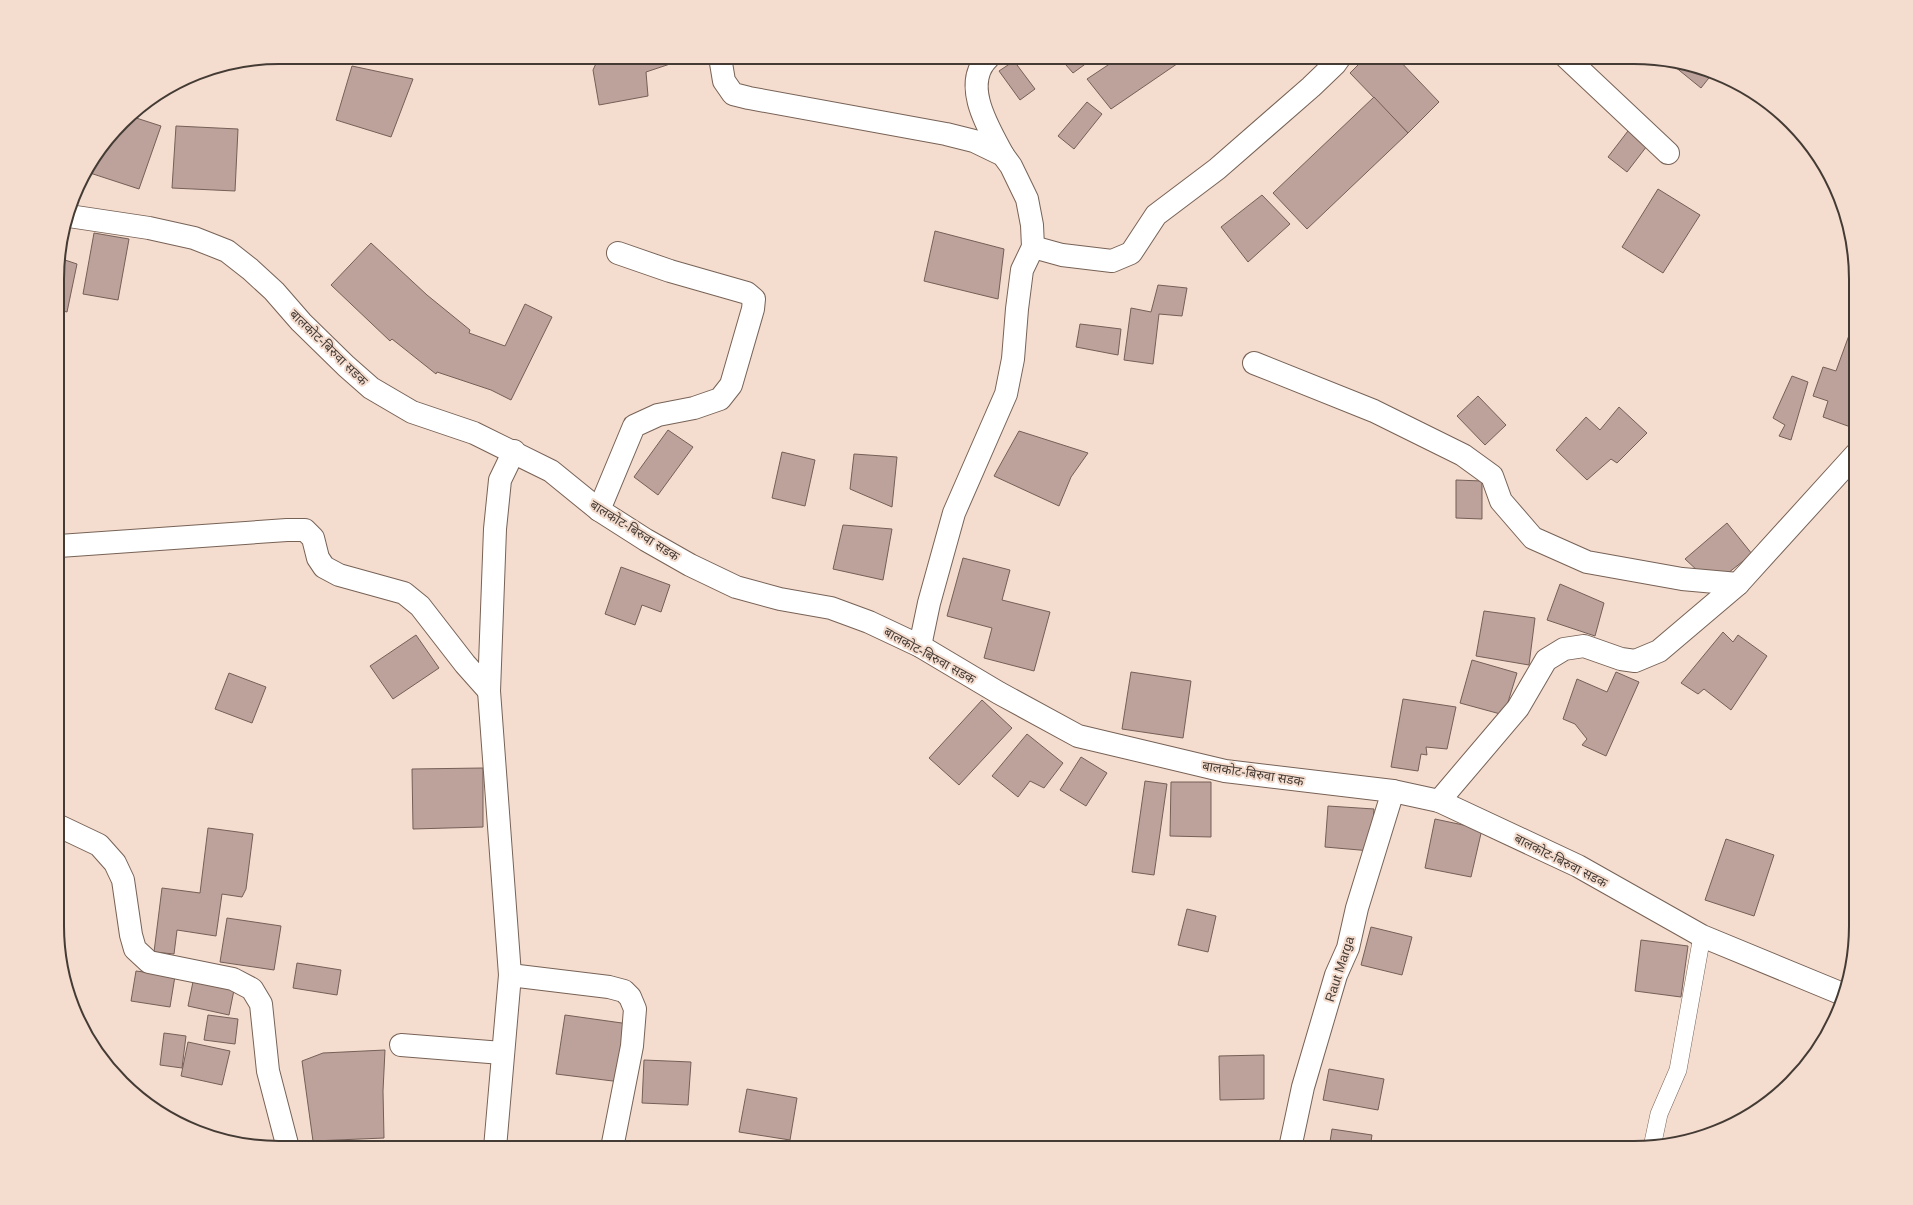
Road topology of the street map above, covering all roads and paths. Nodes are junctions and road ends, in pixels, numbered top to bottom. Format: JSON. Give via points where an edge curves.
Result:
{"nodes":[{"id":1,"x":721,"y":64,"type":"edge"},
{"id":2,"x":984,"y":64,"type":"edge"},
{"id":3,"x":1335,"y":64,"type":"edge"},
{"id":4,"x":1573,"y":64,"type":"edge"},
{"id":5,"x":1668,"y":153,"type":"dead end"},
{"id":6,"x":1003,"y":155,"type":"junction"},
{"id":7,"x":73,"y":217,"type":"edge"},
{"id":8,"x":1033,"y":247,"type":"junction"},
{"id":9,"x":618,"y":253,"type":"dead end"},
{"id":10,"x":1254,"y":363,"type":"dead end"},
{"id":11,"x":514,"y":452,"type":"junction"},
{"id":12,"x":1849,"y":462,"type":"edge"},
{"id":13,"x":599,"y":510,"type":"junction"},
{"id":14,"x":64,"y":546,"type":"edge"},
{"id":15,"x":1738,"y":584,"type":"junction"},
{"id":16,"x":920,"y":646,"type":"junction"},
{"id":17,"x":489,"y":691,"type":"junction"},
{"id":18,"x":1393,"y":791,"type":"junction"},
{"id":19,"x":1439,"y":801,"type":"junction"},
{"id":20,"x":64,"y":828,"type":"edge"},
{"id":21,"x":1702,"y":936,"type":"junction"},
{"id":22,"x":510,"y":975,"type":"junction"},
{"id":23,"x":1839,"y":992,"type":"edge"},
{"id":24,"x":401,"y":1046,"type":"dead end"},
{"id":25,"x":502,"y":1053,"type":"junction"},
{"id":26,"x":1653,"y":1140,"type":"edge"},
{"id":27,"x":286,"y":1141,"type":"edge"},
{"id":28,"x":496,"y":1141,"type":"edge"},
{"id":29,"x":613,"y":1141,"type":"edge"},
{"id":30,"x":1292,"y":1141,"type":"edge"}],
"edges":[{"from":1,"to":6,"type":"street","via":[[724,81],[733,94],[946,134],[974,141]]},
{"from":2,"to":6,"type":"street","via":[[976,80],[978,98],[988,126]]},
{"from":3,"to":8,"type":"street","via":[[1216,169],[1156,215],[1131,254],[1112,261],[1062,255]]},
{"from":4,"to":5,"type":"street"},
{"from":6,"to":8,"type":"street","via":[[1027,199]]},
{"from":7,"to":11,"type":"street","name":"बालकोट-बिरुवा सडक","via":[[194,238],[226,251],[274,291],[301,322],[371,388],[412,412],[474,432]]},
{"from":8,"to":16,"type":"street","via":[[1022,270],[1013,359],[1006,394],[954,513],[928,603]]},
{"from":9,"to":13,"type":"street","via":[[747,293],[754,299],[731,385],[720,399],[694,408],[658,415],[634,426]]},
{"from":10,"to":15,"type":"street","via":[[1374,411],[1463,454],[1492,476],[1501,501],[1533,538],[1587,562],[1682,579]]},
{"from":11,"to":13,"type":"street","name":"बालकोट-बिरुवा सडक","via":[[550,471]]},
{"from":11,"to":17,"type":"street","via":[[500,480],[495,529]]},
{"from":12,"to":15,"type":"street"},
{"from":13,"to":16,"type":"street","name":"बालकोट-बिरुवा सडक","via":[[690,565],[736,587],[780,599],[831,608],[869,622]]},
{"from":14,"to":17,"type":"street","via":[[305,530],[314,538],[318,558],[324,567],[338,575],[404,593],[420,606]]},
{"from":15,"to":19,"type":"street","via":[[1659,651],[1635,661],[1621,659],[1584,646],[1564,649],[1546,660],[1518,708]]},
{"from":16,"to":18,"type":"street","name":"बालकोट-बिरुवा सडक","via":[[1078,736],[1225,771]]},
{"from":17,"to":22,"type":"street"},
{"from":18,"to":19,"type":"street","name":"बालकोट-बिरुवा सडक"},
{"from":18,"to":30,"type":"street","name":"Raut Marga","via":[[1357,908],[1348,948],[1336,975],[1305,1080]]},
{"from":19,"to":21,"type":"street","name":"बालकोट-बिरुवा सडक","via":[[1578,866]]},
{"from":20,"to":27,"type":"street","via":[[99,845],[115,863],[123,880],[135,949],[149,962],[233,979],[252,989],[261,1004],[268,1072]]},
{"from":21,"to":23,"type":"street","name":"बालकोट-बिरुवा सडक"},
{"from":21,"to":26,"type":"lane","via":[[1678,1070],[1659,1114]]},
{"from":22,"to":25,"type":"street"},
{"from":22,"to":29,"type":"street","via":[[609,987],[624,991],[630,997],[635,1009],[632,1046]]},
{"from":24,"to":25,"type":"street"},
{"from":25,"to":28,"type":"street"}]}
